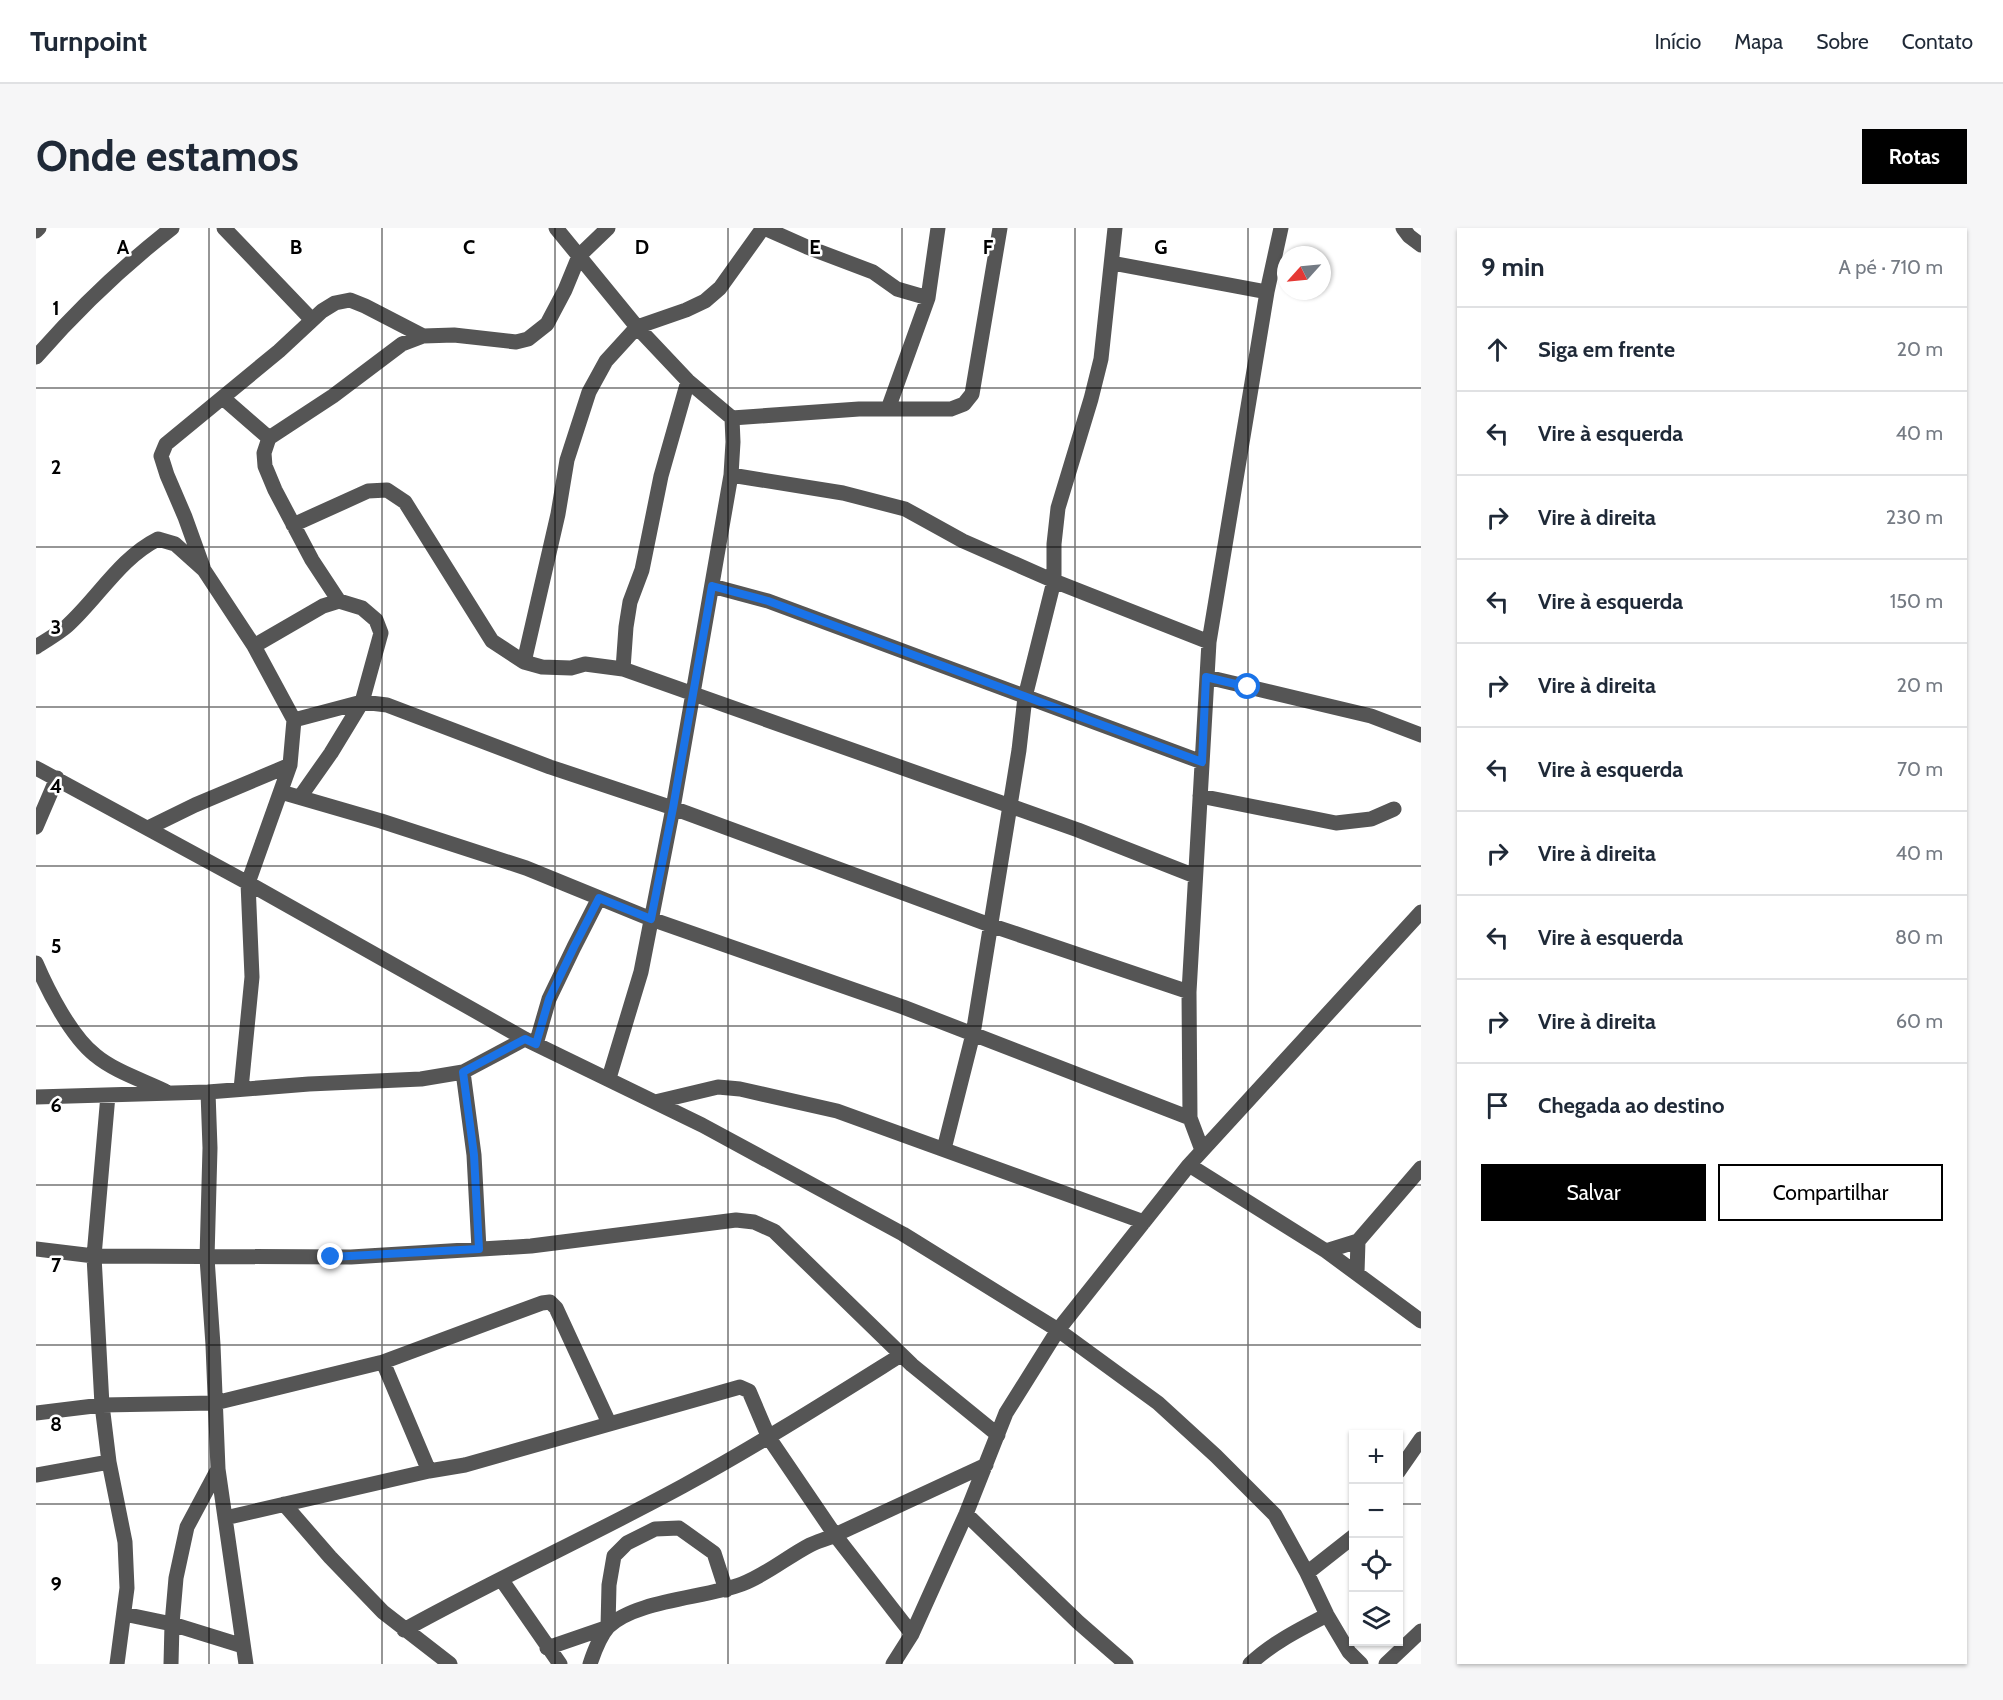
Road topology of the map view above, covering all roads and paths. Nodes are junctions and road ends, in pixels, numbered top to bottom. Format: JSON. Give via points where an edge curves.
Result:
{"nodes":[{"id":1,"x":39,"y":228,"type":"edge"},
{"id":2,"x":172,"y":228,"type":"edge"},
{"id":3,"x":224,"y":228,"type":"edge"},
{"id":4,"x":556,"y":228,"type":"edge"},
{"id":5,"x":608,"y":228,"type":"edge"},
{"id":6,"x":764,"y":228,"type":"edge"},
{"id":7,"x":938,"y":228,"type":"edge"},
{"id":8,"x":1000,"y":228,"type":"edge"},
{"id":9,"x":1115,"y":228,"type":"edge"},
{"id":10,"x":1281,"y":228,"type":"edge"},
{"id":11,"x":1403,"y":228,"type":"edge"},
{"id":12,"x":36,"y":231,"type":"edge"},
{"id":13,"x":1421,"y":245,"type":"edge"},
{"id":14,"x":579,"y":256,"type":"junction"},
{"id":15,"x":1112,"y":263,"type":"junction"},
{"id":16,"x":1267,"y":292,"type":"junction"},
{"id":17,"x":928,"y":298,"type":"junction"},
{"id":18,"x":312,"y":320,"type":"junction"},
{"id":19,"x":638,"y":327,"type":"junction"},
{"id":20,"x":423,"y":336,"type":"junction"},
{"id":21,"x":36,"y":357,"type":"edge"},
{"id":22,"x":688,"y":381,"type":"junction"},
{"id":23,"x":223,"y":398,"type":"junction"},
{"id":24,"x":888,"y":409,"type":"junction"},
{"id":25,"x":732,"y":418,"type":"junction"},
{"id":26,"x":269,"y":438,"type":"junction"},
{"id":27,"x":731,"y":475,"type":"junction"},
{"id":28,"x":294,"y":525,"type":"junction"},
{"id":29,"x":204,"y":570,"type":"junction"},
{"id":30,"x":1054,"y":580,"type":"junction"},
{"id":31,"x":712,"y":586,"type":"junction"},
{"id":32,"x":339,"y":601,"type":"junction"},
{"id":33,"x":1209,"y":642,"type":"junction"},
{"id":34,"x":254,"y":646,"type":"junction"},
{"id":35,"x":36,"y":647,"type":"edge"},
{"id":36,"x":524,"y":662,"type":"junction"},
{"id":37,"x":623,"y":669,"type":"junction"},
{"id":38,"x":1206,"y":677,"type":"junction"},
{"id":39,"x":693,"y":694,"type":"junction"},
{"id":40,"x":1025,"y":697,"type":"junction"},
{"id":41,"x":362,"y":702,"type":"junction"},
{"id":42,"x":294,"y":720,"type":"junction"},
{"id":43,"x":1421,"y":735,"type":"edge"},
{"id":44,"x":1202,"y":762,"type":"junction"},
{"id":45,"x":290,"y":765,"type":"junction"},
{"id":46,"x":36,"y":768,"type":"edge"},
{"id":47,"x":57,"y":778,"type":"junction"},
{"id":48,"x":281,"y":792,"type":"junction"},
{"id":49,"x":1200,"y":796,"type":"junction"},
{"id":50,"x":300,"y":797,"type":"junction"},
{"id":51,"x":1010,"y":805,"type":"junction"},
{"id":52,"x":673,"y":808,"type":"junction"},
{"id":53,"x":1394,"y":809,"type":"dead end"},
{"id":54,"x":36,"y":827,"type":"edge"},
{"id":55,"x":148,"y":828,"type":"junction"},
{"id":56,"x":1195,"y":876,"type":"junction"},
{"id":57,"x":248,"y":883,"type":"junction"},
{"id":58,"x":599,"y":898,"type":"junction"},
{"id":59,"x":1421,"y":912,"type":"edge"},
{"id":60,"x":651,"y":919,"type":"junction"},
{"id":61,"x":990,"y":925,"type":"junction"},
{"id":62,"x":36,"y":963,"type":"edge"},
{"id":63,"x":1189,"y":992,"type":"junction"},
{"id":64,"x":974,"y":1034,"type":"junction"},
{"id":65,"x":531,"y":1041,"type":"junction"},
{"id":66,"x":463,"y":1072,"type":"junction"},
{"id":67,"x":609,"y":1078,"type":"junction"},
{"id":68,"x":241,"y":1089,"type":"junction"},
{"id":69,"x":208,"y":1092,"type":"junction"},
{"id":70,"x":168,"y":1093,"type":"junction"},
{"id":71,"x":108,"y":1095,"type":"junction"},
{"id":72,"x":36,"y":1097,"type":"edge"},
{"id":73,"x":656,"y":1102,"type":"junction"},
{"id":74,"x":1191,"y":1118,"type":"junction"},
{"id":75,"x":944,"y":1149,"type":"junction"},
{"id":76,"x":1202,"y":1150,"type":"junction"},
{"id":77,"x":1189,"y":1165,"type":"junction"},
{"id":78,"x":1421,"y":1168,"type":"edge"},
{"id":79,"x":1144,"y":1222,"type":"junction"},
{"id":80,"x":1358,"y":1241,"type":"junction"},
{"id":81,"x":36,"y":1249,"type":"edge"},
{"id":82,"x":479,"y":1249,"type":"junction"},
{"id":83,"x":1326,"y":1251,"type":"junction"},
{"id":84,"x":94,"y":1256,"type":"junction"},
{"id":85,"x":207,"y":1258,"type":"junction"},
{"id":86,"x":1358,"y":1274,"type":"junction"},
{"id":87,"x":1421,"y":1320,"type":"edge"},
{"id":88,"x":1058,"y":1330,"type":"junction"},
{"id":89,"x":901,"y":1355,"type":"junction"},
{"id":90,"x":383,"y":1362,"type":"junction"},
{"id":91,"x":215,"y":1403,"type":"junction"},
{"id":92,"x":102,"y":1405,"type":"junction"},
{"id":93,"x":36,"y":1413,"type":"edge"},
{"id":94,"x":609,"y":1424,"type":"junction"},
{"id":95,"x":998,"y":1435,"type":"junction"},
{"id":96,"x":769,"y":1438,"type":"junction"},
{"id":97,"x":1421,"y":1439,"type":"edge"},
{"id":98,"x":109,"y":1462,"type":"junction"},
{"id":99,"x":986,"y":1465,"type":"junction"},
{"id":100,"x":1403,"y":1465,"type":"edge"},
{"id":101,"x":218,"y":1469,"type":"junction"},
{"id":102,"x":429,"y":1471,"type":"junction"},
{"id":103,"x":36,"y":1475,"type":"edge"},
{"id":104,"x":284,"y":1504,"type":"junction"},
{"id":105,"x":966,"y":1514,"type":"junction"},
{"id":106,"x":225,"y":1518,"type":"junction"},
{"id":107,"x":835,"y":1535,"type":"junction"},
{"id":108,"x":1351,"y":1538,"type":"edge"},
{"id":109,"x":1307,"y":1573,"type":"junction"},
{"id":110,"x":501,"y":1579,"type":"junction"},
{"id":111,"x":726,"y":1590,"type":"junction"},
{"id":112,"x":124,"y":1614,"type":"junction"},
{"id":113,"x":1327,"y":1615,"type":"junction"},
{"id":114,"x":172,"y":1624,"type":"junction"},
{"id":115,"x":608,"y":1627,"type":"junction"},
{"id":116,"x":404,"y":1630,"type":"junction"},
{"id":117,"x":1421,"y":1631,"type":"edge"},
{"id":118,"x":912,"y":1634,"type":"junction"},
{"id":119,"x":243,"y":1646,"type":"junction"},
{"id":120,"x":547,"y":1648,"type":"junction"},
{"id":121,"x":117,"y":1664,"type":"edge"},
{"id":122,"x":171,"y":1664,"type":"edge"},
{"id":123,"x":246,"y":1664,"type":"edge"},
{"id":124,"x":450,"y":1664,"type":"edge"},
{"id":125,"x":560,"y":1664,"type":"edge"},
{"id":126,"x":590,"y":1664,"type":"edge"},
{"id":127,"x":893,"y":1664,"type":"edge"},
{"id":128,"x":1126,"y":1664,"type":"edge"},
{"id":129,"x":1250,"y":1664,"type":"edge"},
{"id":130,"x":1361,"y":1664,"type":"edge"},
{"id":131,"x":1386,"y":1664,"type":"edge"}],
"edges":[{"from":1,"to":12,"type":"street"},
{"from":2,"to":21,"type":"street","via":[[87,302]]},
{"from":3,"to":18,"type":"street"},
{"from":4,"to":14,"type":"street"},
{"from":5,"to":14,"type":"street"},
{"from":6,"to":17,"type":"street","via":[[873,272],[897,289]]},
{"from":6,"to":19,"type":"street","via":[[730,276],[705,301]]},
{"from":7,"to":17,"type":"street"},
{"from":8,"to":24,"type":"street","via":[[972,394],[964,404],[951,409]]},
{"from":9,"to":15,"type":"street"},
{"from":10,"to":16,"type":"street"},
{"from":11,"to":13,"type":"street"},
{"from":14,"to":19,"type":"street"},
{"from":14,"to":20,"type":"street","via":[[547,324],[528,339],[516,342],[454,334]]},
{"from":15,"to":16,"type":"street"},
{"from":15,"to":30,"type":"street","via":[[1101,359],[1058,508]]},
{"from":16,"to":33,"type":"street"},
{"from":17,"to":24,"type":"street"},
{"from":18,"to":20,"type":"street","via":[[335,303],[350,300]]},
{"from":18,"to":23,"type":"street"},
{"from":19,"to":22,"type":"street"},
{"from":19,"to":36,"type":"street","via":[[606,361],[589,392],[567,460]]},
{"from":20,"to":26,"type":"street","via":[[402,344]]},
{"from":22,"to":25,"type":"street"},
{"from":22,"to":37,"type":"street","via":[[661,476],[642,570],[630,602]]},
{"from":23,"to":26,"type":"street"},
{"from":23,"to":29,"type":"street","via":[[166,444],[161,456]]},
{"from":24,"to":25,"type":"street"},
{"from":25,"to":27,"type":"street"},
{"from":26,"to":28,"type":"street","via":[[265,466]]},
{"from":27,"to":30,"type":"street","via":[[905,509],[963,541]]},
{"from":27,"to":31,"type":"street"},
{"from":28,"to":32,"type":"street"},
{"from":28,"to":36,"type":"street","via":[[368,491],[387,490],[405,502],[492,641]]},
{"from":29,"to":34,"type":"street"},
{"from":29,"to":35,"type":"street","via":[[175,544],[158,539],[144,546],[67,626]]},
{"from":30,"to":33,"type":"street"},
{"from":30,"to":40,"type":"street"},
{"from":31,"to":39,"type":"street"},
{"from":31,"to":40,"type":"street","via":[[768,601]]},
{"from":32,"to":34,"type":"street","via":[[323,606]]},
{"from":32,"to":41,"type":"street","via":[[362,608],[376,620],[381,633]]},
{"from":33,"to":38,"type":"street"},
{"from":34,"to":42,"type":"street"},
{"from":36,"to":37,"type":"street","via":[[542,667],[571,668],[585,664]]},
{"from":37,"to":39,"type":"street"},
{"from":38,"to":43,"type":"street","via":[[1371,716]]},
{"from":38,"to":44,"type":"street"},
{"from":39,"to":51,"type":"street"},
{"from":39,"to":52,"type":"street"},
{"from":40,"to":44,"type":"street"},
{"from":40,"to":51,"type":"street"},
{"from":41,"to":42,"type":"street"},
{"from":41,"to":50,"type":"street"},
{"from":41,"to":52,"type":"street","via":[[387,705],[550,767]]},
{"from":42,"to":45,"type":"street"},
{"from":44,"to":49,"type":"street"},
{"from":45,"to":48,"type":"street"},
{"from":45,"to":55,"type":"street"},
{"from":46,"to":47,"type":"street"},
{"from":47,"to":54,"type":"street"},
{"from":47,"to":55,"type":"street"},
{"from":48,"to":50,"type":"street"},
{"from":48,"to":57,"type":"street"},
{"from":49,"to":53,"type":"street","via":[[1336,823],[1371,819]]},
{"from":49,"to":56,"type":"street"},
{"from":50,"to":58,"type":"street","via":[[525,868]]},
{"from":51,"to":56,"type":"street"},
{"from":51,"to":61,"type":"street"},
{"from":52,"to":60,"type":"street"},
{"from":52,"to":61,"type":"street"},
{"from":55,"to":57,"type":"street"},
{"from":56,"to":63,"type":"street"},
{"from":57,"to":65,"type":"street"},
{"from":57,"to":68,"type":"street","via":[[252,977]]},
{"from":58,"to":60,"type":"street"},
{"from":58,"to":65,"type":"street"},
{"from":59,"to":76,"type":"street"},
{"from":60,"to":64,"type":"street"},
{"from":60,"to":67,"type":"street","via":[[641,972]]},
{"from":61,"to":63,"type":"street"},
{"from":61,"to":64,"type":"street"},
{"from":62,"to":70,"type":"street","via":[[60,1010],[86,1047],[97,1057]]},
{"from":63,"to":74,"type":"street"},
{"from":64,"to":74,"type":"street"},
{"from":64,"to":75,"type":"street"},
{"from":65,"to":66,"type":"street"},
{"from":65,"to":67,"type":"street"},
{"from":66,"to":68,"type":"street","via":[[421,1079]]},
{"from":66,"to":82,"type":"street","via":[[474,1155]]},
{"from":67,"to":73,"type":"street"},
{"from":68,"to":69,"type":"street"},
{"from":69,"to":70,"type":"street"},
{"from":69,"to":85,"type":"street"},
{"from":70,"to":71,"type":"street"},
{"from":71,"to":72,"type":"street"},
{"from":71,"to":84,"type":"street"},
{"from":73,"to":75,"type":"street","via":[[718,1087],[740,1089],[837,1111]]},
{"from":73,"to":88,"type":"street","via":[[903,1234]]},
{"from":74,"to":76,"type":"street"},
{"from":75,"to":79,"type":"street"},
{"from":76,"to":77,"type":"street"},
{"from":77,"to":79,"type":"street"},
{"from":77,"to":83,"type":"street"},
{"from":78,"to":80,"type":"street"},
{"from":79,"to":88,"type":"street"},
{"from":80,"to":83,"type":"street"},
{"from":80,"to":86,"type":"street"},
{"from":81,"to":84,"type":"street"},
{"from":82,"to":85,"type":"street","via":[[351,1257]]},
{"from":82,"to":89,"type":"street","via":[[736,1220],[754,1222],[774,1231]]},
{"from":83,"to":86,"type":"street"},
{"from":84,"to":85,"type":"street"},
{"from":84,"to":92,"type":"street"},
{"from":85,"to":91,"type":"street"},
{"from":86,"to":87,"type":"street"},
{"from":88,"to":95,"type":"street","via":[[1006,1413]]},
{"from":88,"to":109,"type":"street","via":[[1158,1404],[1216,1456],[1275,1515]]},
{"from":89,"to":95,"type":"street"},
{"from":89,"to":96,"type":"street"},
{"from":90,"to":91,"type":"street"},
{"from":90,"to":94,"type":"street","via":[[550,1302]]},
{"from":90,"to":102,"type":"street"},
{"from":91,"to":92,"type":"street"},
{"from":91,"to":101,"type":"street"},
{"from":92,"to":93,"type":"street"},
{"from":92,"to":98,"type":"street"},
{"from":94,"to":96,"type":"street","via":[[740,1387],[749,1390]]},
{"from":94,"to":102,"type":"street","via":[[465,1465]]},
{"from":95,"to":99,"type":"street"},
{"from":96,"to":107,"type":"street"},
{"from":96,"to":110,"type":"street"},
{"from":97,"to":100,"type":"street"},
{"from":98,"to":103,"type":"street"},
{"from":98,"to":112,"type":"street","via":[[125,1542]]},
{"from":99,"to":105,"type":"street"},
{"from":99,"to":107,"type":"street"},
{"from":101,"to":106,"type":"street"},
{"from":101,"to":114,"type":"street","via":[[187,1527],[176,1578]]},
{"from":102,"to":104,"type":"street"},
{"from":104,"to":106,"type":"street"},
{"from":104,"to":116,"type":"street","via":[[330,1557]]},
{"from":105,"to":118,"type":"street"},
{"from":105,"to":128,"type":"street"},
{"from":106,"to":119,"type":"street"},
{"from":107,"to":111,"type":"street"},
{"from":107,"to":118,"type":"street"},
{"from":108,"to":109,"type":"street"},
{"from":109,"to":113,"type":"street"},
{"from":110,"to":116,"type":"street"},
{"from":110,"to":120,"type":"street"},
{"from":111,"to":115,"type":"street","via":[[658,1604],[629,1614]]},
{"from":111,"to":115,"type":"street","via":[[714,1552],[679,1528],[654,1529],[627,1543],[614,1556]]},
{"from":112,"to":114,"type":"street"},
{"from":112,"to":121,"type":"street"},
{"from":113,"to":129,"type":"street","via":[[1294,1632]]},
{"from":113,"to":130,"type":"street","via":[[1349,1652]]},
{"from":114,"to":119,"type":"street"},
{"from":114,"to":122,"type":"street"},
{"from":115,"to":120,"type":"street"},
{"from":115,"to":126,"type":"street"},
{"from":116,"to":124,"type":"street"},
{"from":117,"to":131,"type":"street"},
{"from":118,"to":127,"type":"street"},
{"from":119,"to":123,"type":"street"},
{"from":120,"to":125,"type":"street"}]}
